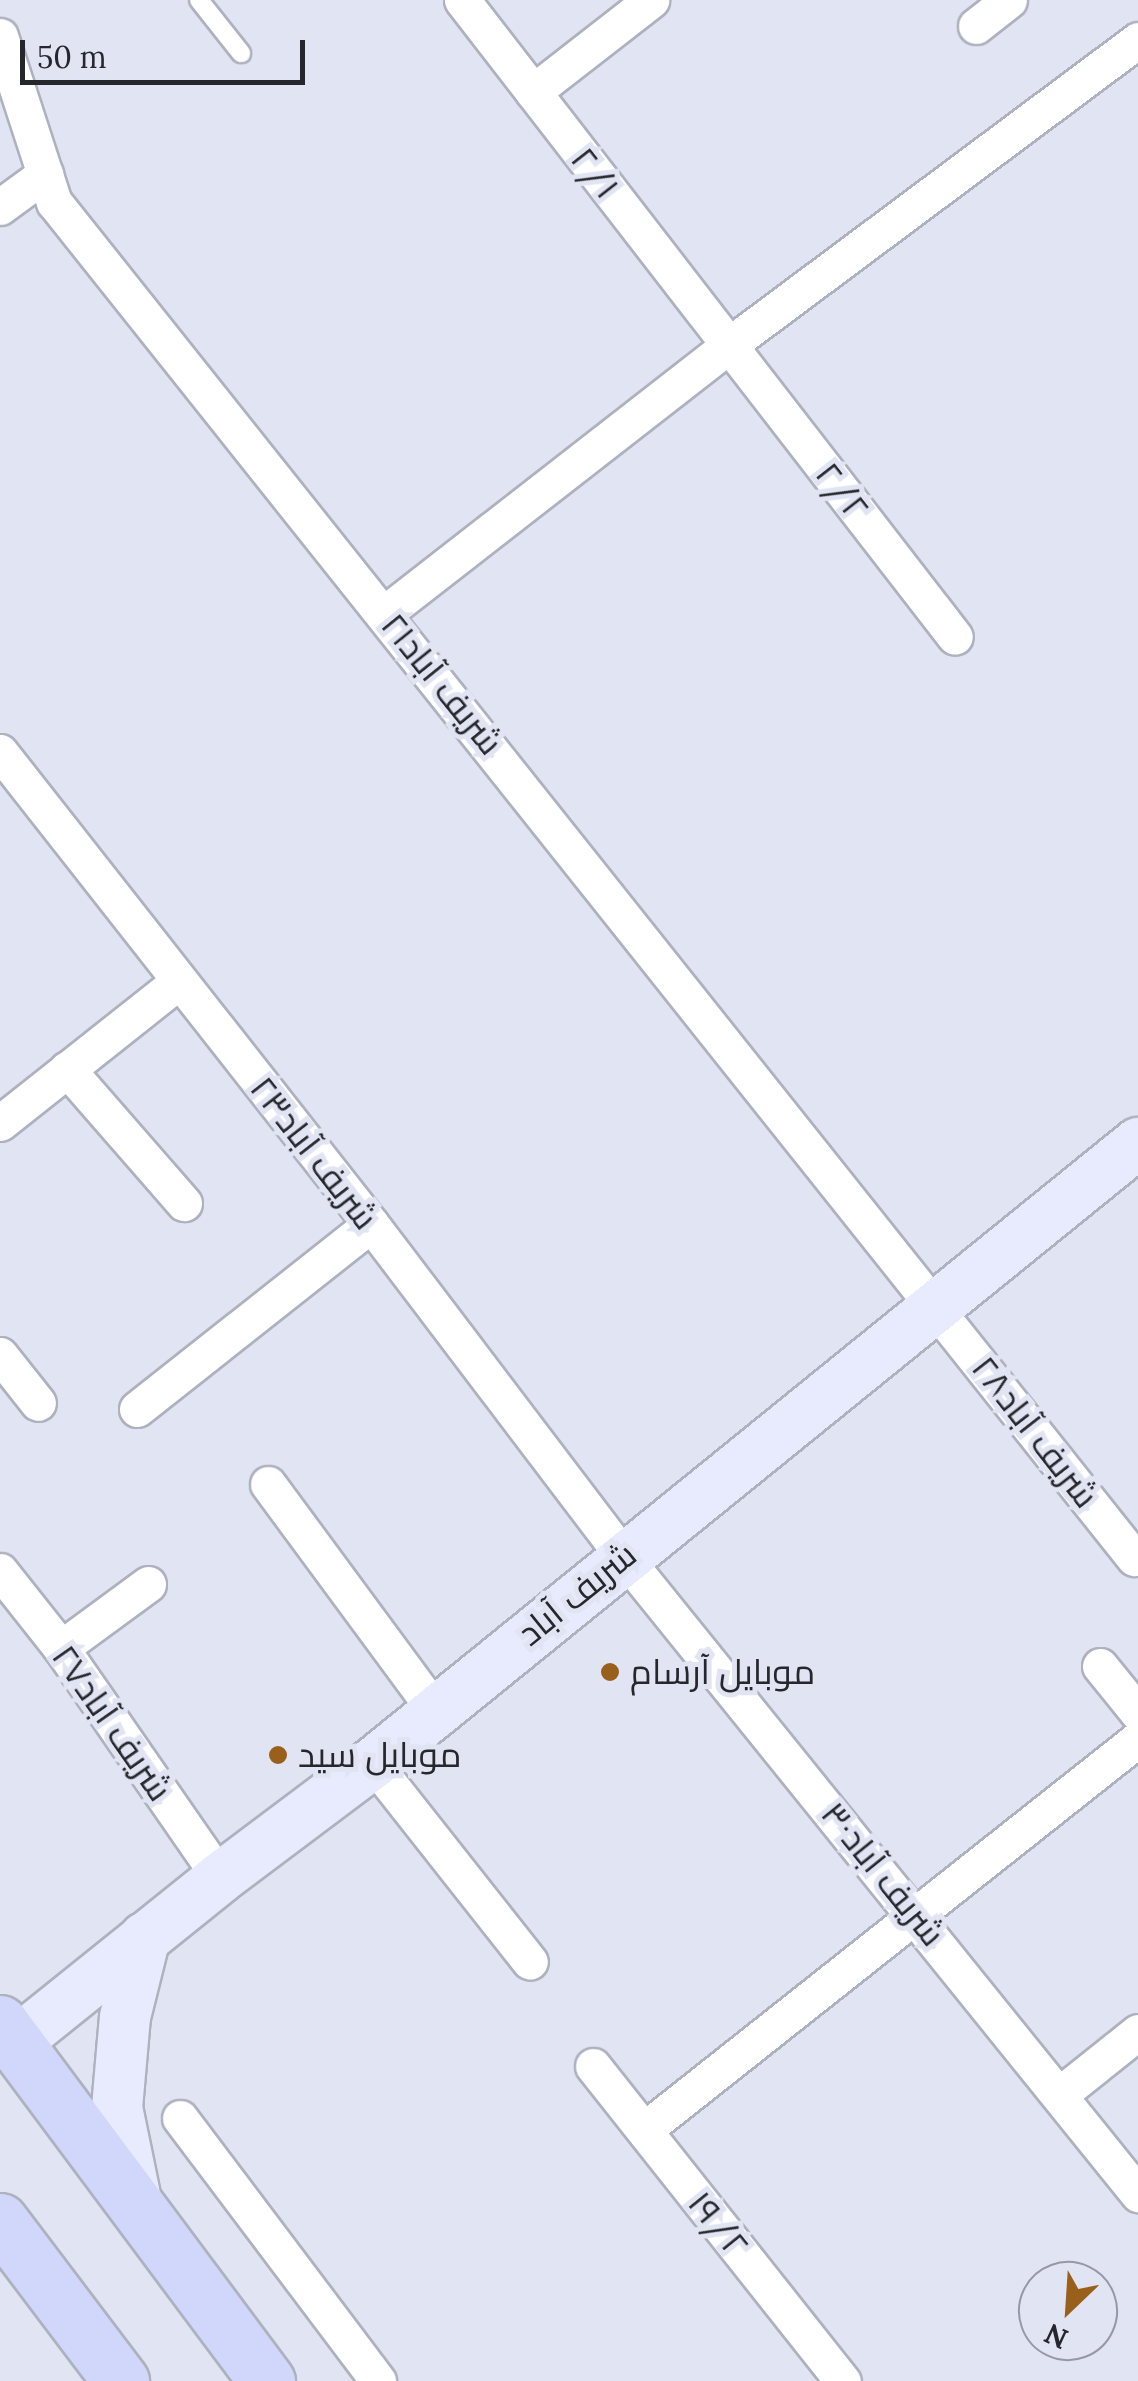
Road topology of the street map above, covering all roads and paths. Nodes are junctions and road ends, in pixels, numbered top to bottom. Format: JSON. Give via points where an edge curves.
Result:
{"nodes":[{"id":1,"x":200,"y":0,"type":"edge"},
{"id":2,"x":462,"y":0,"type":"edge"},
{"id":3,"x":651,"y":0,"type":"edge"},
{"id":4,"x":1008,"y":0,"type":"edge"},
{"id":5,"x":976,"y":26,"type":"dead end"},
{"id":6,"x":0,"y":36,"type":"edge"},
{"id":7,"x":1138,"y":40,"type":"edge"},
{"id":8,"x":241,"y":52,"type":"dead end"},
{"id":9,"x":532,"y":92,"type":"junction"},
{"id":10,"x":45,"y":174,"type":"junction"},
{"id":11,"x":0,"y":207,"type":"edge"},
{"id":12,"x":729,"y":345,"type":"junction"},
{"id":13,"x":386,"y":614,"type":"junction"},
{"id":14,"x":955,"y":636,"type":"dead end"},
{"id":15,"x":0,"y":752,"type":"edge"},
{"id":16,"x":179,"y":980,"type":"junction"},
{"id":17,"x":68,"y":1070,"type":"junction"},
{"id":18,"x":0,"y":1123,"type":"edge"},
{"id":19,"x":1138,"y":1144,"type":"edge"},
{"id":20,"x":184,"y":1203,"type":"dead end"},
{"id":21,"x":371,"y":1224,"type":"junction"},
{"id":22,"x":936,"y":1306,"type":"junction"},
{"id":23,"x":0,"y":1355,"type":"edge"},
{"id":24,"x":38,"y":1403,"type":"dead end"},
{"id":25,"x":137,"y":1408,"type":"dead end"},
{"id":26,"x":268,"y":1484,"type":"dead end"},
{"id":27,"x":624,"y":1557,"type":"junction"},
{"id":28,"x":1134,"y":1558,"type":"dead end"},
{"id":29,"x":0,"y":1571,"type":"edge"},
{"id":30,"x":148,"y":1584,"type":"dead end"},
{"id":31,"x":61,"y":1648,"type":"junction"},
{"id":32,"x":1100,"y":1666,"type":"dead end"},
{"id":33,"x":434,"y":1710,"type":"junction"},
{"id":34,"x":1138,"y":1713,"type":"edge"},
{"id":35,"x":1138,"y":1739,"type":"edge"},
{"id":36,"x":373,"y":1763,"type":"junction"},
{"id":37,"x":220,"y":1878,"type":"junction"},
{"id":38,"x":915,"y":1912,"type":"junction"},
{"id":39,"x":145,"y":1937,"type":"junction"},
{"id":40,"x":530,"y":1962,"type":"dead end"},
{"id":41,"x":1138,"y":2032,"type":"edge"},
{"id":42,"x":8,"y":2033,"type":"edge"},
{"id":43,"x":593,"y":2066,"type":"dead end"},
{"id":44,"x":1059,"y":2095,"type":"junction"},
{"id":45,"x":180,"y":2118,"type":"dead end"},
{"id":46,"x":644,"y":2130,"type":"junction"},
{"id":47,"x":1138,"y":2194,"type":"edge"},
{"id":48,"x":138,"y":2210,"type":"junction"},
{"id":49,"x":0,"y":2221,"type":"edge"},
{"id":50,"x":121,"y":2381,"type":"edge"},
{"id":51,"x":267,"y":2381,"type":"edge"},
{"id":52,"x":378,"y":2381,"type":"edge"},
{"id":53,"x":843,"y":2381,"type":"edge"}],
"edges":[{"from":1,"to":8,"type":"lane"},
{"from":2,"to":9,"type":"street","name":"۲/۱"},
{"from":3,"to":9,"type":"street"},
{"from":4,"to":5,"type":"street"},
{"from":6,"to":10,"type":"street","name":"شریف آباد۲۱"},
{"from":7,"to":12,"type":"street"},
{"from":9,"to":12,"type":"street","name":"۲/۱"},
{"from":10,"to":11,"type":"street"},
{"from":10,"to":13,"type":"street","name":"شریف آباد۲۱","via":[[54,202]]},
{"from":12,"to":13,"type":"street"},
{"from":12,"to":14,"type":"street","name":"۲/۲"},
{"from":13,"to":22,"type":"street","name":"شریف آباد۲۱"},
{"from":15,"to":16,"type":"street","name":"شریف آباد۲۳"},
{"from":16,"to":17,"type":"street"},
{"from":16,"to":21,"type":"street","name":"شریف آباد۲۳"},
{"from":17,"to":18,"type":"street"},
{"from":17,"to":20,"type":"street"},
{"from":19,"to":22,"type":"main road","name":"شریف آباد"},
{"from":21,"to":25,"type":"street"},
{"from":21,"to":27,"type":"street","name":"شریف آباد۲۳"},
{"from":22,"to":27,"type":"main road","name":"شریف آباد"},
{"from":22,"to":28,"type":"street","name":"شریف آباد۲۸"},
{"from":23,"to":24,"type":"street"},
{"from":26,"to":33,"type":"street"},
{"from":27,"to":33,"type":"main road","name":"شریف آباد"},
{"from":27,"to":38,"type":"street","name":"شریف آباد۳۰"},
{"from":29,"to":31,"type":"street","name":"شریف آباد۲۷"},
{"from":30,"to":31,"type":"street"},
{"from":31,"to":37,"type":"street","name":"شریف آباد۲۷"},
{"from":32,"to":34,"type":"street"},
{"from":33,"to":36,"type":"main road","name":"شریف آباد"},
{"from":35,"to":38,"type":"street"},
{"from":36,"to":37,"type":"main road","name":"شریف آباد"},
{"from":36,"to":40,"type":"street"},
{"from":37,"to":39,"type":"main road","name":"شریف آباد"},
{"from":38,"to":44,"type":"street","name":"شریف آباد۳۰"},
{"from":38,"to":46,"type":"street"},
{"from":39,"to":42,"type":"main road","name":"شریف آباد"},
{"from":39,"to":48,"type":"main road","via":[[125,2017],[117,2108]]},
{"from":41,"to":44,"type":"street"},
{"from":42,"to":48,"type":"main road"},
{"from":43,"to":46,"type":"street","name":"۱۹/۲"},
{"from":44,"to":47,"type":"street","name":"شریف آباد۳۰"},
{"from":45,"to":52,"type":"street"},
{"from":46,"to":53,"type":"street","name":"۱۹/۲"},
{"from":48,"to":51,"type":"main road"},
{"from":49,"to":50,"type":"main road"}]}
